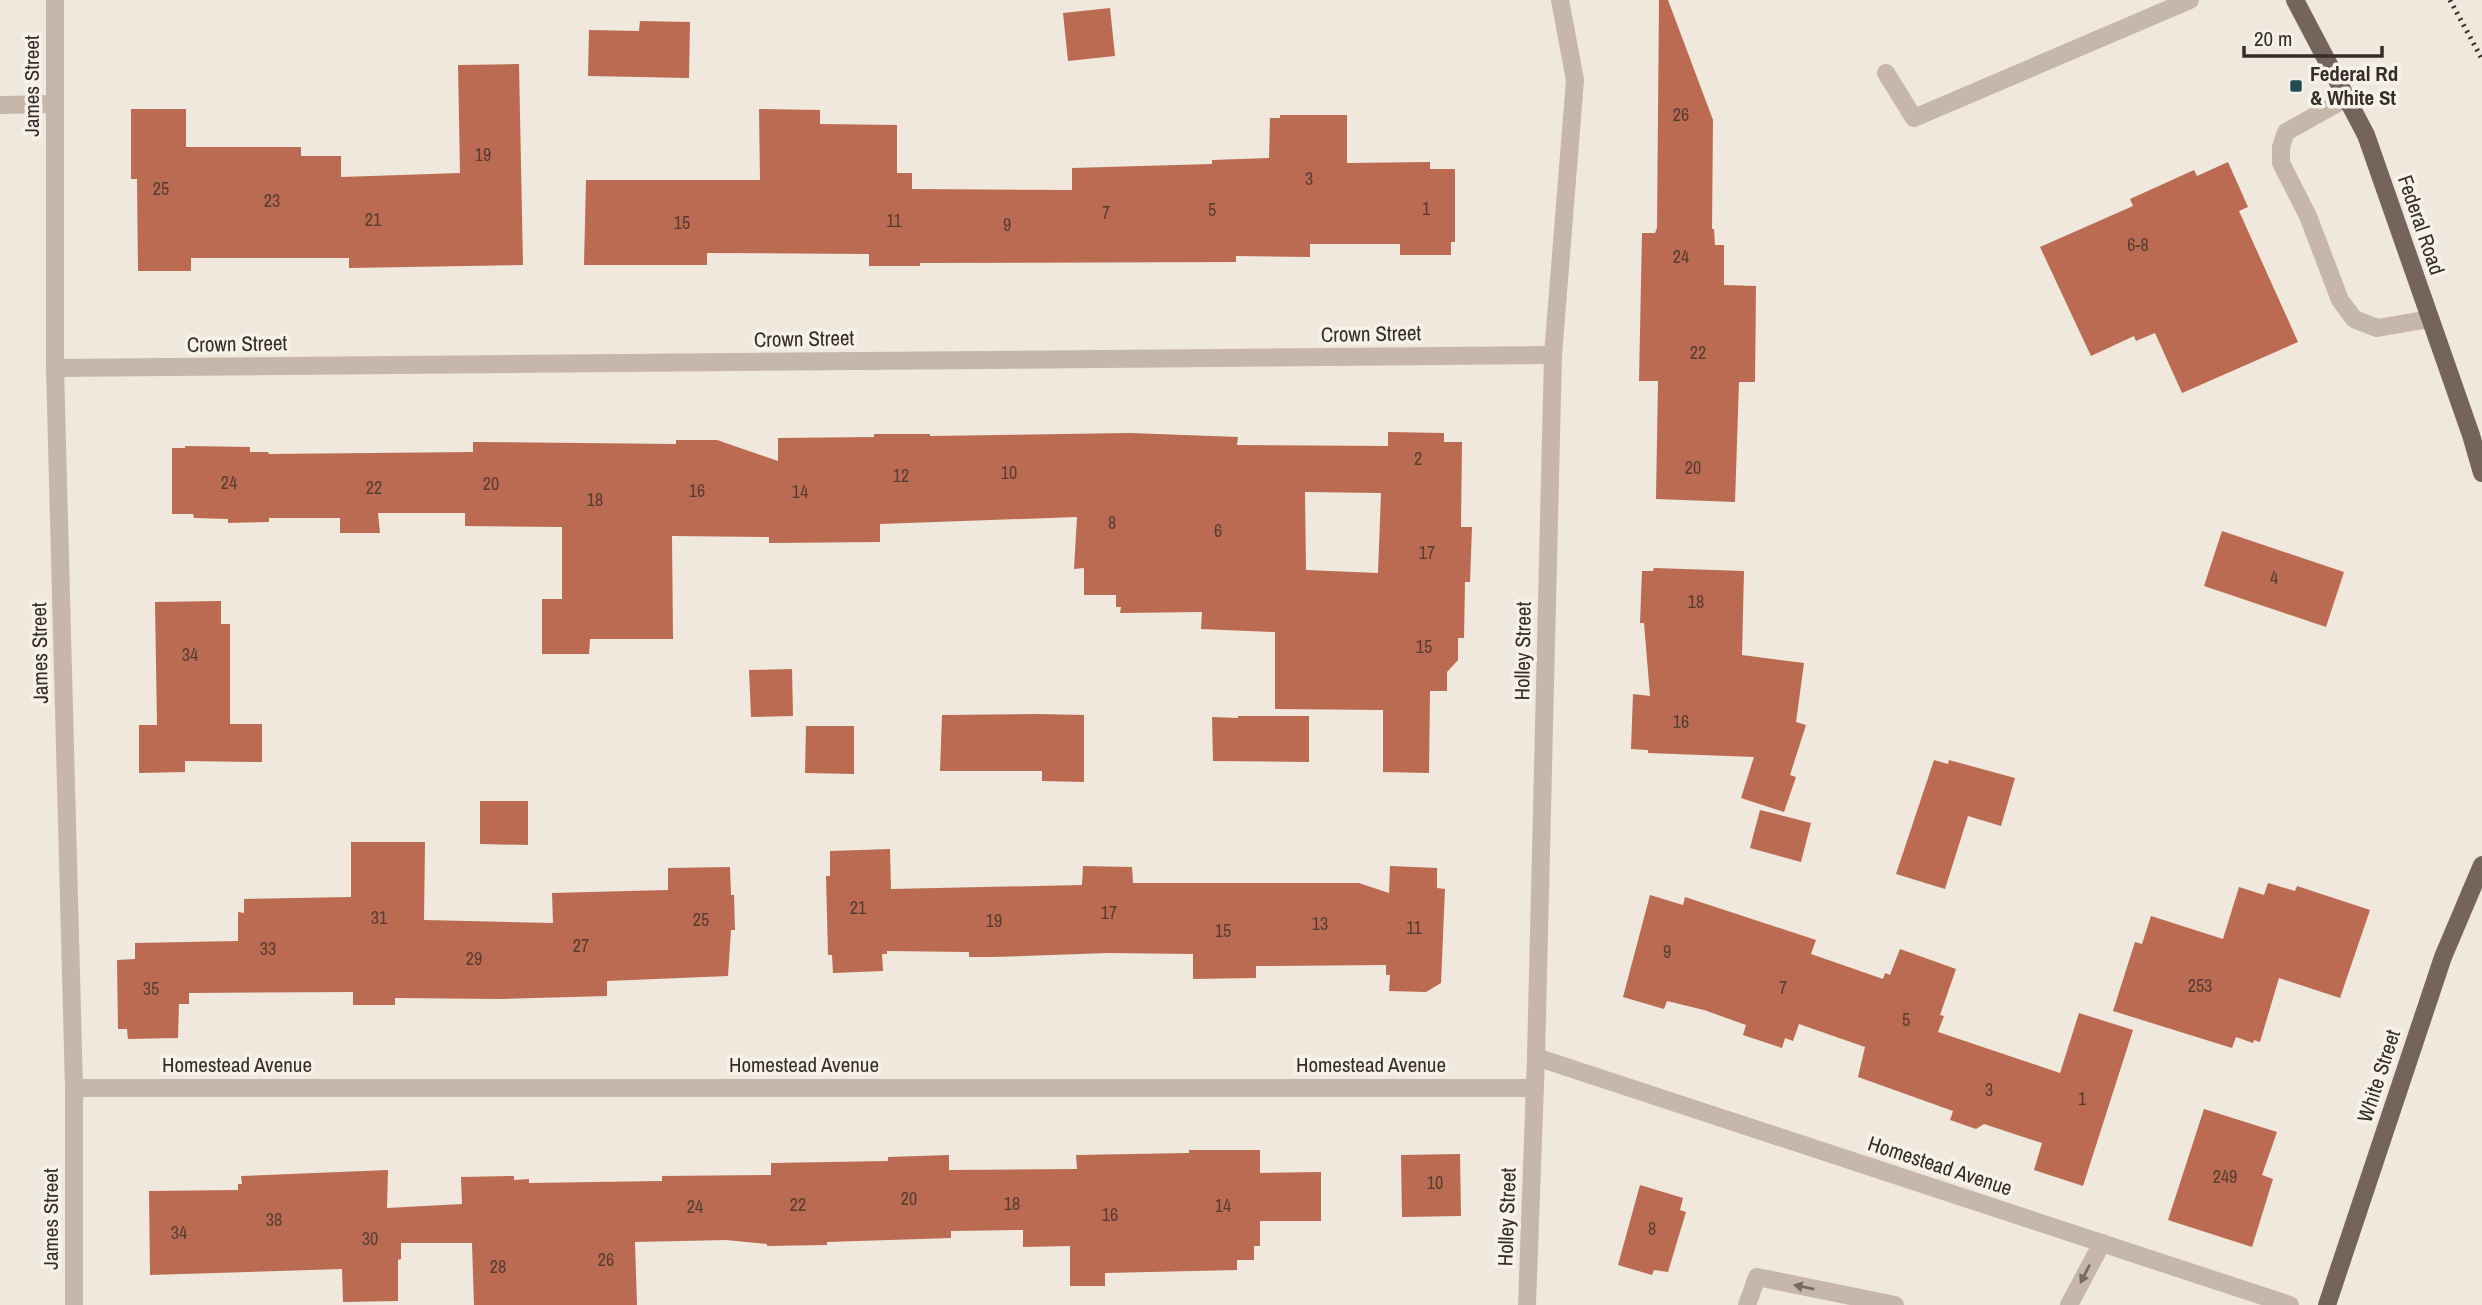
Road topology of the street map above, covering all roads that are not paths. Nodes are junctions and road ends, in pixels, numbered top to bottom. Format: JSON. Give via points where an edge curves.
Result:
{"nodes":[{"id":1,"x":55,"y":0,"type":"edge"},
{"id":2,"x":1560,"y":0,"type":"edge"},
{"id":3,"x":2190,"y":0,"type":"edge"},
{"id":4,"x":2295,"y":0,"type":"edge"},
{"id":5,"x":1886,"y":73,"type":"dead end"},
{"id":6,"x":2347,"y":98,"type":"junction"},
{"id":7,"x":55,"y":104,"type":"junction"},
{"id":8,"x":0,"y":105,"type":"edge"},
{"id":9,"x":2430,"y":319,"type":"junction"},
{"id":10,"x":1553,"y":355,"type":"junction"},
{"id":11,"x":55,"y":368,"type":"junction"},
{"id":12,"x":2482,"y":473,"type":"edge"},
{"id":13,"x":2482,"y":865,"type":"edge"},
{"id":14,"x":1536,"y":1056,"type":"junction"},
{"id":15,"x":74,"y":1088,"type":"junction"},
{"id":16,"x":1535,"y":1088,"type":"junction"},
{"id":17,"x":2102,"y":1243,"type":"junction"},
{"id":18,"x":75,"y":1305,"type":"edge"},
{"id":19,"x":1527,"y":1305,"type":"edge"},
{"id":20,"x":1747,"y":1305,"type":"edge"},
{"id":21,"x":1895,"y":1305,"type":"edge"},
{"id":22,"x":2069,"y":1305,"type":"edge"},
{"id":23,"x":2290,"y":1305,"type":"edge"},
{"id":24,"x":2327,"y":1305,"type":"edge"}],
"edges":[{"from":1,"to":7,"type":"street","name":"James Street"},
{"from":2,"to":10,"type":"street","name":"Holley Street","via":[[1575,80]]},
{"from":3,"to":5,"type":"street","via":[[1914,118]]},
{"from":4,"to":6,"type":"main road","name":"Federal Road"},
{"from":6,"to":9,"type":"main road","name":"Federal Road","via":[[2366,135]]},
{"from":6,"to":9,"type":"street","via":[[2286,132],[2281,163],[2308,216],[2340,300],[2354,319],[2377,328]]},
{"from":7,"to":8,"type":"street"},
{"from":7,"to":11,"type":"street","name":"James Street"},
{"from":9,"to":12,"type":"main road","name":"Federal Road"},
{"from":10,"to":11,"type":"street","name":"Crown Street"},
{"from":10,"to":14,"type":"street","name":"Holley Street"},
{"from":11,"to":15,"type":"street","name":"James Street"},
{"from":13,"to":24,"type":"main road","name":"White Street","via":[[2442,957]]},
{"from":14,"to":16,"type":"street","name":"Holley Street"},
{"from":14,"to":17,"type":"street","name":"Homestead Avenue"},
{"from":15,"to":16,"type":"street","name":"Homestead Avenue"},
{"from":15,"to":18,"type":"street","name":"James Street"},
{"from":16,"to":19,"type":"street","name":"Holley Street"},
{"from":17,"to":22,"type":"street","one_way":true},
{"from":17,"to":23,"type":"street","name":"Homestead Avenue"},
{"from":21,"to":20,"type":"street","one_way":true,"via":[[1757,1278]]}]}
